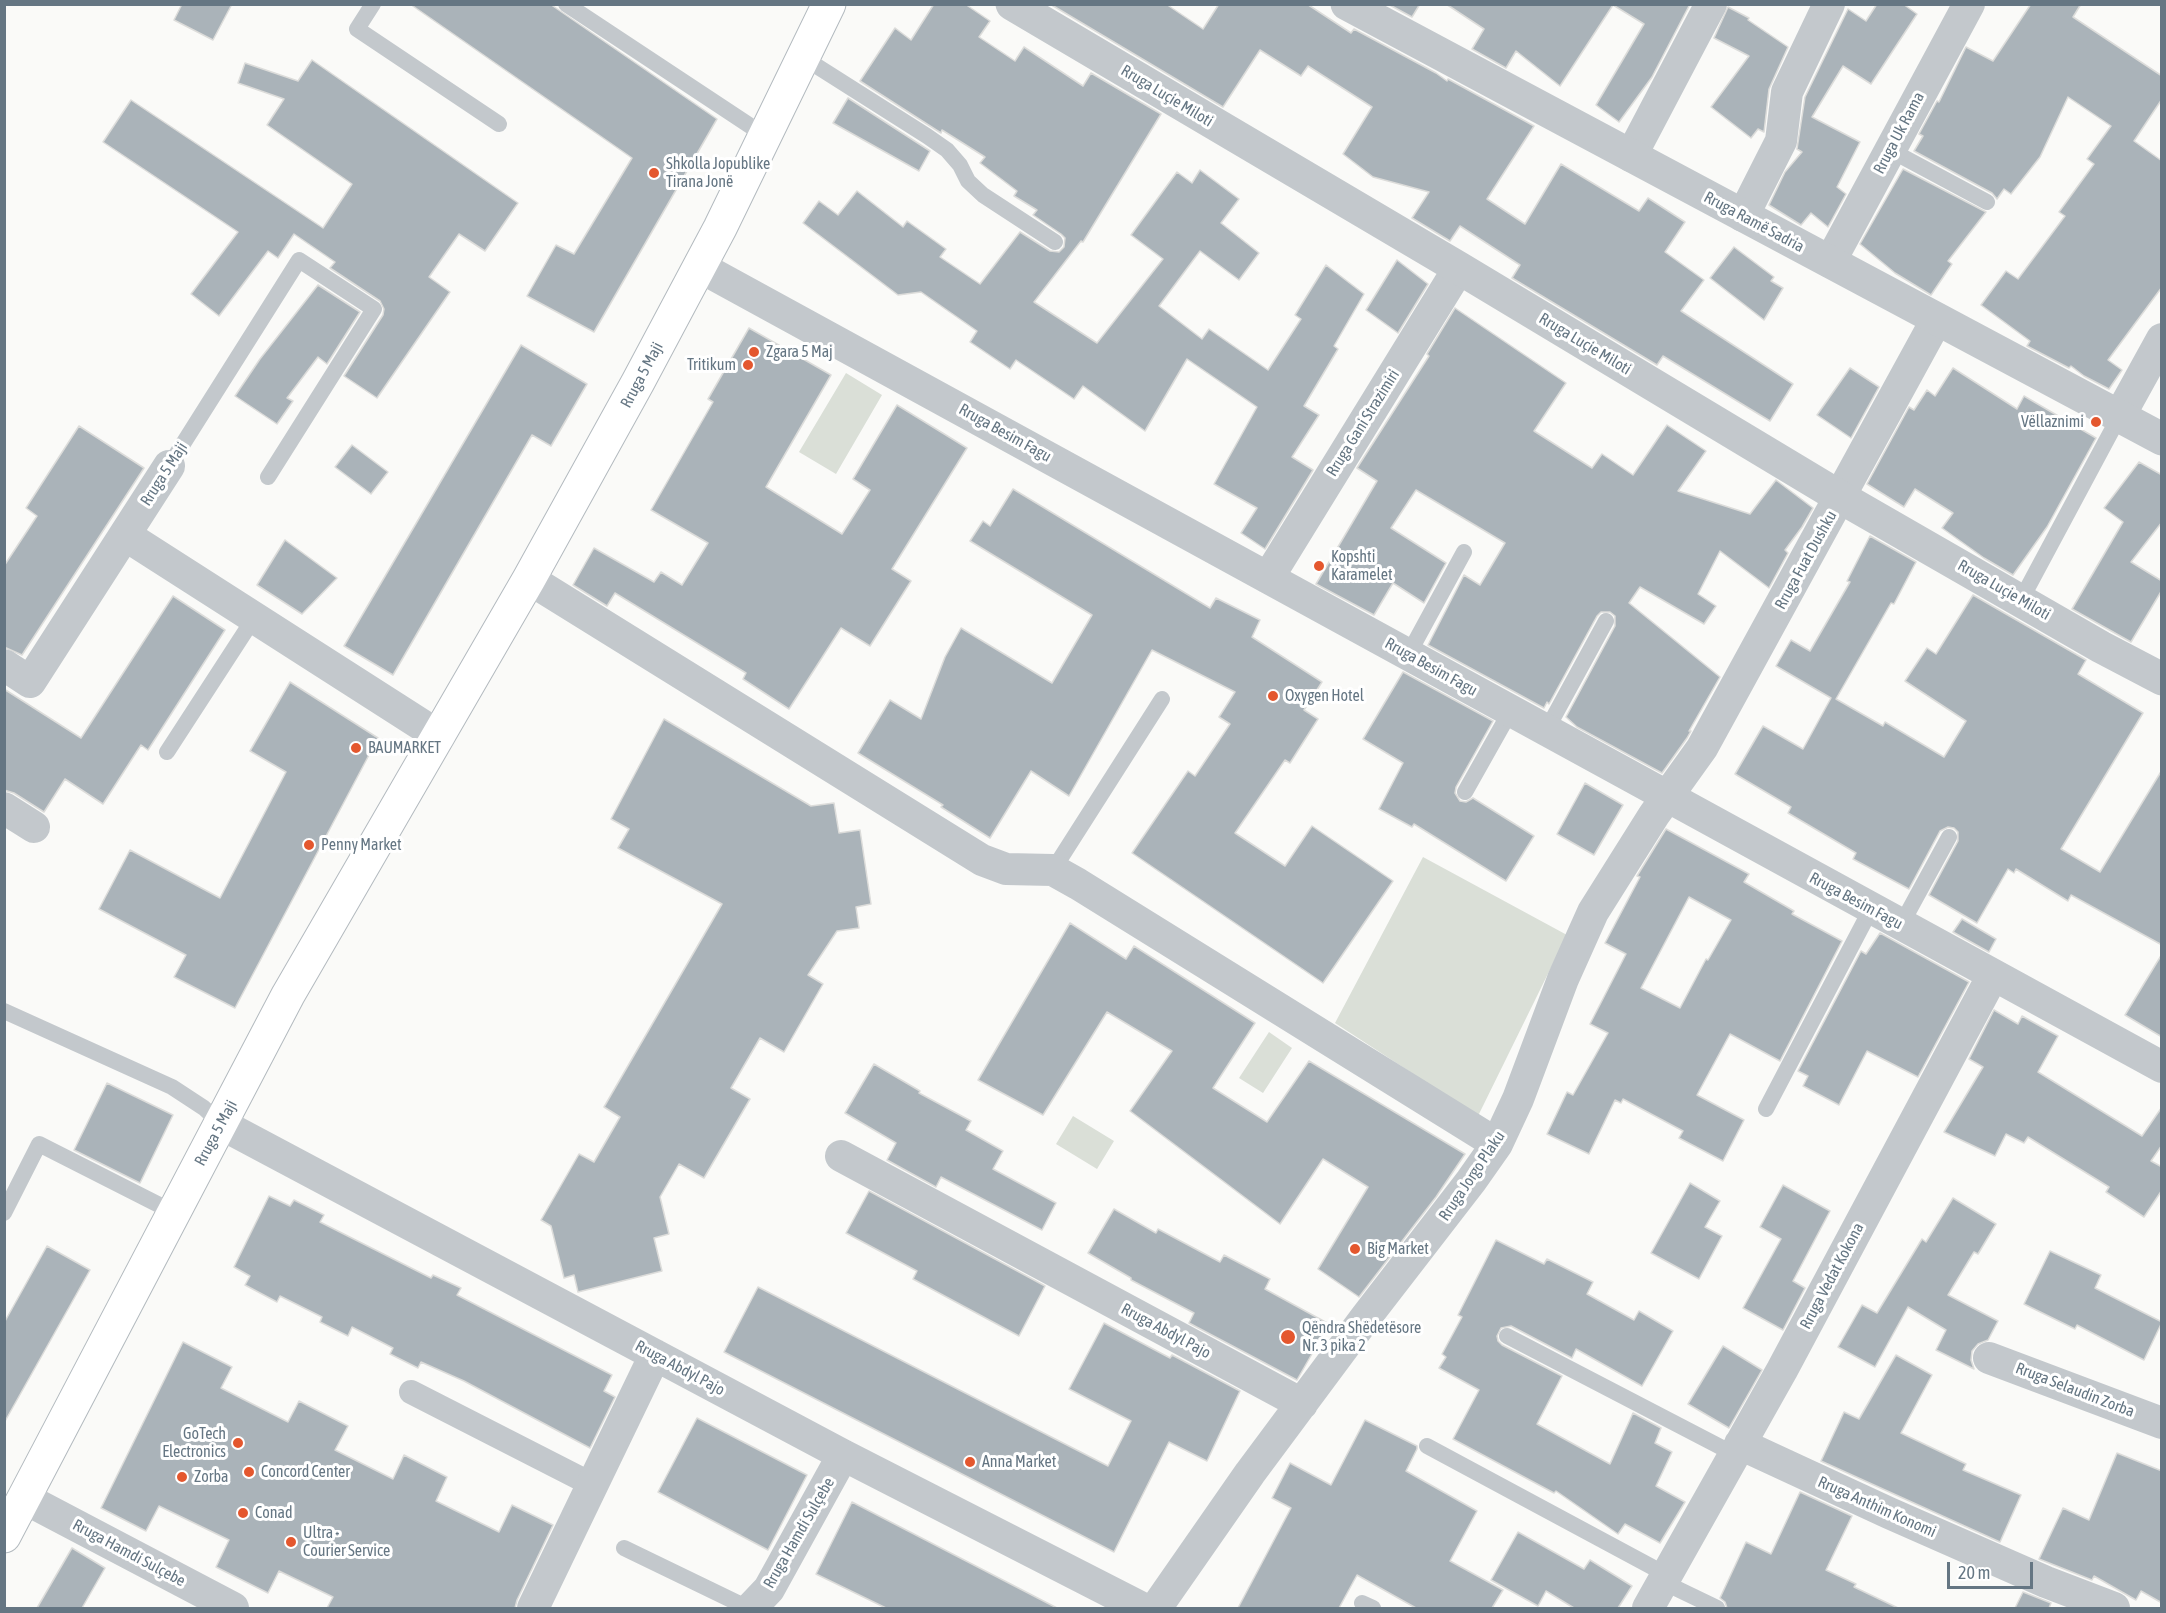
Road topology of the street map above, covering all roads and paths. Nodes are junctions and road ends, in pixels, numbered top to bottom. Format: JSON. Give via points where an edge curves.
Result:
{"nodes":[{"id":1,"x":374,"y":4,"type":"edge"},
{"id":2,"x":566,"y":4,"type":"edge"},
{"id":3,"x":829,"y":4,"type":"edge"},
{"id":4,"x":1012,"y":4,"type":"edge"},
{"id":5,"x":1347,"y":4,"type":"edge"},
{"id":6,"x":1711,"y":4,"type":"edge"},
{"id":7,"x":1829,"y":4,"type":"edge"},
{"id":8,"x":1969,"y":4,"type":"edge"},
{"id":9,"x":804,"y":58,"type":"junction"},
{"id":10,"x":499,"y":124,"type":"dead end"},
{"id":11,"x":764,"y":135,"type":"junction"},
{"id":12,"x":1890,"y":150,"type":"junction"},
{"id":13,"x":1631,"y":156,"type":"junction"},
{"id":14,"x":1987,"y":202,"type":"dead end"},
{"id":15,"x":1743,"y":216,"type":"junction"},
{"id":16,"x":1055,"y":242,"type":"dead end"},
{"id":17,"x":1830,"y":262,"type":"junction"},
{"id":18,"x":700,"y":267,"type":"junction"},
{"id":19,"x":1458,"y":268,"type":"junction"},
{"id":20,"x":1938,"y":319,"type":"junction"},
{"id":21,"x":2162,"y":339,"type":"edge"},
{"id":22,"x":2120,"y":417,"type":"junction"},
{"id":23,"x":2162,"y":439,"type":"edge"},
{"id":24,"x":169,"y":466,"type":"joint"},
{"id":25,"x":268,"y":477,"type":"dead end"},
{"id":26,"x":1840,"y":497,"type":"junction"},
{"id":27,"x":125,"y":535,"type":"junction"},
{"id":28,"x":1464,"y":552,"type":"dead end"},
{"id":29,"x":1268,"y":578,"type":"junction"},
{"id":30,"x":529,"y":579,"type":"junction"},
{"id":31,"x":2021,"y":600,"type":"junction"},
{"id":32,"x":254,"y":618,"type":"junction"},
{"id":33,"x":1606,"y":621,"type":"dead end"},
{"id":34,"x":1408,"y":655,"type":"junction"},
{"id":35,"x":4,"y":665,"type":"edge"},
{"id":36,"x":2162,"y":679,"type":"edge"},
{"id":37,"x":1162,"y":699,"type":"dead end"},
{"id":38,"x":1510,"y":712,"type":"junction"},
{"id":39,"x":1546,"y":731,"type":"junction"},
{"id":40,"x":439,"y":736,"type":"junction"},
{"id":41,"x":167,"y":752,"type":"dead end"},
{"id":42,"x":1465,"y":792,"type":"dead end"},
{"id":43,"x":1667,"y":797,"type":"junction"},
{"id":44,"x":4,"y":808,"type":"edge"},
{"id":45,"x":34,"y":827,"type":"dead end"},
{"id":46,"x":1949,"y":837,"type":"dead end"},
{"id":47,"x":1053,"y":870,"type":"junction"},
{"id":48,"x":1871,"y":909,"type":"junction"},
{"id":49,"x":1902,"y":925,"type":"junction"},
{"id":50,"x":1993,"y":975,"type":"junction"},
{"id":51,"x":4,"y":1011,"type":"edge"},
{"id":52,"x":2162,"y":1067,"type":"edge"},
{"id":53,"x":1766,"y":1109,"type":"dead end"},
{"id":54,"x":221,"y":1124,"type":"junction"},
{"id":55,"x":1497,"y":1144,"type":"junction"},
{"id":56,"x":841,"y":1156,"type":"dead end"},
{"id":57,"x":173,"y":1212,"type":"junction"},
{"id":58,"x":4,"y":1213,"type":"edge"},
{"id":59,"x":1507,"y":1336,"type":"dead end"},
{"id":60,"x":655,"y":1355,"type":"junction"},
{"id":61,"x":1989,"y":1358,"type":"dead end"},
{"id":62,"x":411,"y":1392,"type":"dead end"},
{"id":63,"x":1302,"y":1404,"type":"junction"},
{"id":64,"x":2162,"y":1423,"type":"edge"},
{"id":65,"x":1427,"y":1446,"type":"dead end"},
{"id":66,"x":1737,"y":1449,"type":"junction"},
{"id":67,"x":843,"y":1455,"type":"junction"},
{"id":68,"x":593,"y":1485,"type":"junction"},
{"id":69,"x":24,"y":1498,"type":"junction"},
{"id":70,"x":4,"y":1536,"type":"edge"},
{"id":71,"x":624,"y":1548,"type":"dead end"},
{"id":72,"x":1660,"y":1588,"type":"edge"},
{"id":73,"x":233,"y":1608,"type":"edge"},
{"id":74,"x":533,"y":1608,"type":"edge"},
{"id":75,"x":750,"y":1608,"type":"edge"},
{"id":76,"x":1142,"y":1608,"type":"edge"},
{"id":77,"x":1156,"y":1608,"type":"edge"},
{"id":78,"x":1717,"y":1608,"type":"edge"},
{"id":79,"x":2114,"y":1608,"type":"edge"}],
"edges":[{"from":1,"to":10,"type":"lane","via":[[357,29]]},
{"from":2,"to":11,"type":"lane"},
{"from":3,"to":9,"type":"main road","name":"Rruga 5 Maji"},
{"from":4,"to":19,"type":"street","name":"Rruga Luçie Miloti"},
{"from":5,"to":13,"type":"street","name":"Rruga Ramë Sadria"},
{"from":6,"to":13,"type":"street"},
{"from":7,"to":15,"type":"street","via":[[1787,92],[1781,141]]},
{"from":8,"to":12,"type":"street","name":"Rruga Uk Rama"},
{"from":9,"to":11,"type":"main road","name":"Rruga 5 Maji"},
{"from":9,"to":16,"type":"lane","via":[[927,135],[947,150],[983,195]]},
{"from":11,"to":18,"type":"main road","name":"Rruga 5 Maji"},
{"from":12,"to":14,"type":"lane"},
{"from":12,"to":17,"type":"street","name":"Rruga Uk Rama"},
{"from":13,"to":15,"type":"street","name":"Rruga Ramë Sadria"},
{"from":15,"to":17,"type":"street","name":"Rruga Ramë Sadria"},
{"from":17,"to":20,"type":"street","name":"Rruga Ramë Sadria"},
{"from":18,"to":29,"type":"street","name":"Rruga Besim Fagu"},
{"from":18,"to":30,"type":"main road","name":"Rruga 5 Maji"},
{"from":19,"to":26,"type":"street","name":"Rruga Luçie Miloti"},
{"from":19,"to":29,"type":"street","name":"Rruga Gani Strazimiri"},
{"from":20,"to":22,"type":"street","name":"Rruga Ramë Sadria"},
{"from":20,"to":26,"type":"street","name":"Rruga Fuat Dushku"},
{"from":21,"to":22,"type":"street"},
{"from":22,"to":23,"type":"street","name":"Rruga Ramë Sadria"},
{"from":22,"to":31,"type":"lane"},
{"from":24,"to":25,"type":"lane","name":"Rruga 5 Maji","via":[[299,260],[374,309]]},
{"from":24,"to":27,"type":"street","name":"Rruga 5 Maji"},
{"from":26,"to":31,"type":"street","name":"Rruga Luçie Miloti"},
{"from":26,"to":43,"type":"street","name":"Rruga Fuat Dushku","via":[[1729,702]]},
{"from":27,"to":32,"type":"street"},
{"from":27,"to":35,"type":"street","name":"Rruga 5 Maji","via":[[30,682]]},
{"from":28,"to":34,"type":"lane"},
{"from":29,"to":34,"type":"street","name":"Rruga Besim Fagu"},
{"from":30,"to":40,"type":"main road","name":"Rruga 5 Maji"},
{"from":30,"to":47,"type":"street","via":[[982,860],[1006,869]]},
{"from":31,"to":36,"type":"street","name":"Rruga Luçie Miloti"},
{"from":32,"to":40,"type":"street"},
{"from":32,"to":41,"type":"lane"},
{"from":33,"to":39,"type":"lane"},
{"from":34,"to":38,"type":"street","name":"Rruga Besim Fagu"},
{"from":37,"to":47,"type":"lane"},
{"from":38,"to":39,"type":"street","name":"Rruga Besim Fagu"},
{"from":38,"to":42,"type":"lane"},
{"from":39,"to":43,"type":"street","name":"Rruga Besim Fagu"},
{"from":40,"to":54,"type":"main road","name":"Rruga 5 Maji","via":[[288,995]]},
{"from":43,"to":48,"type":"street","name":"Rruga Besim Fagu"},
{"from":43,"to":55,"type":"street","name":"Rruga Jorgo Plaku","via":[[1593,912]]},
{"from":44,"to":45,"type":"street"},
{"from":46,"to":49,"type":"lane"},
{"from":47,"to":55,"type":"street"},
{"from":48,"to":49,"type":"street","name":"Rruga Besim Fagu"},
{"from":48,"to":53,"type":"lane"},
{"from":49,"to":50,"type":"street","name":"Rruga Besim Fagu"},
{"from":50,"to":52,"type":"street","name":"Rruga Besim Fagu"},
{"from":50,"to":66,"type":"street","name":"Rruga Vedat Kokona"},
{"from":51,"to":54,"type":"lane","via":[[172,1087]]},
{"from":54,"to":57,"type":"main road","name":"Rruga 5 Maji"},
{"from":54,"to":60,"type":"street","name":"Rruga Abdyl Pajo"},
{"from":55,"to":63,"type":"street","name":"Rruga Jorgo Plaku"},
{"from":56,"to":63,"type":"street","name":"Rruga Abdyl Pajo"},
{"from":57,"to":58,"type":"lane","via":[[39,1144]]},
{"from":57,"to":69,"type":"main road","name":"Rruga 5 Maji"},
{"from":59,"to":66,"type":"lane","name":"Rruga Anthim Konomi"},
{"from":60,"to":67,"type":"street","name":"Rruga Abdyl Pajo"},
{"from":60,"to":68,"type":"street"},
{"from":61,"to":64,"type":"street","name":"Rruga Selaudin Zorba"},
{"from":62,"to":68,"type":"street"},
{"from":63,"to":77,"type":"street","name":"Rruga Jorgo Plaku"},
{"from":65,"to":72,"type":"lane"},
{"from":66,"to":72,"type":"street","name":"Rruga Vedat Kokona"},
{"from":66,"to":79,"type":"street","name":"Rruga Anthim Konomi"},
{"from":67,"to":75,"type":"street","name":"Rruga Hamdi Sulçebe","via":[[769,1588]]},
{"from":67,"to":76,"type":"street","name":"Rruga Abdyl Pajo"},
{"from":68,"to":74,"type":"street"},
{"from":69,"to":70,"type":"main road","name":"Rruga 5 Maji"},
{"from":69,"to":73,"type":"street","name":"Rruga Hamdi Sulçebe"},
{"from":71,"to":75,"type":"lane","name":"Rruga Hamdi Sulçebe"},
{"from":72,"to":78,"type":"lane"}]}
